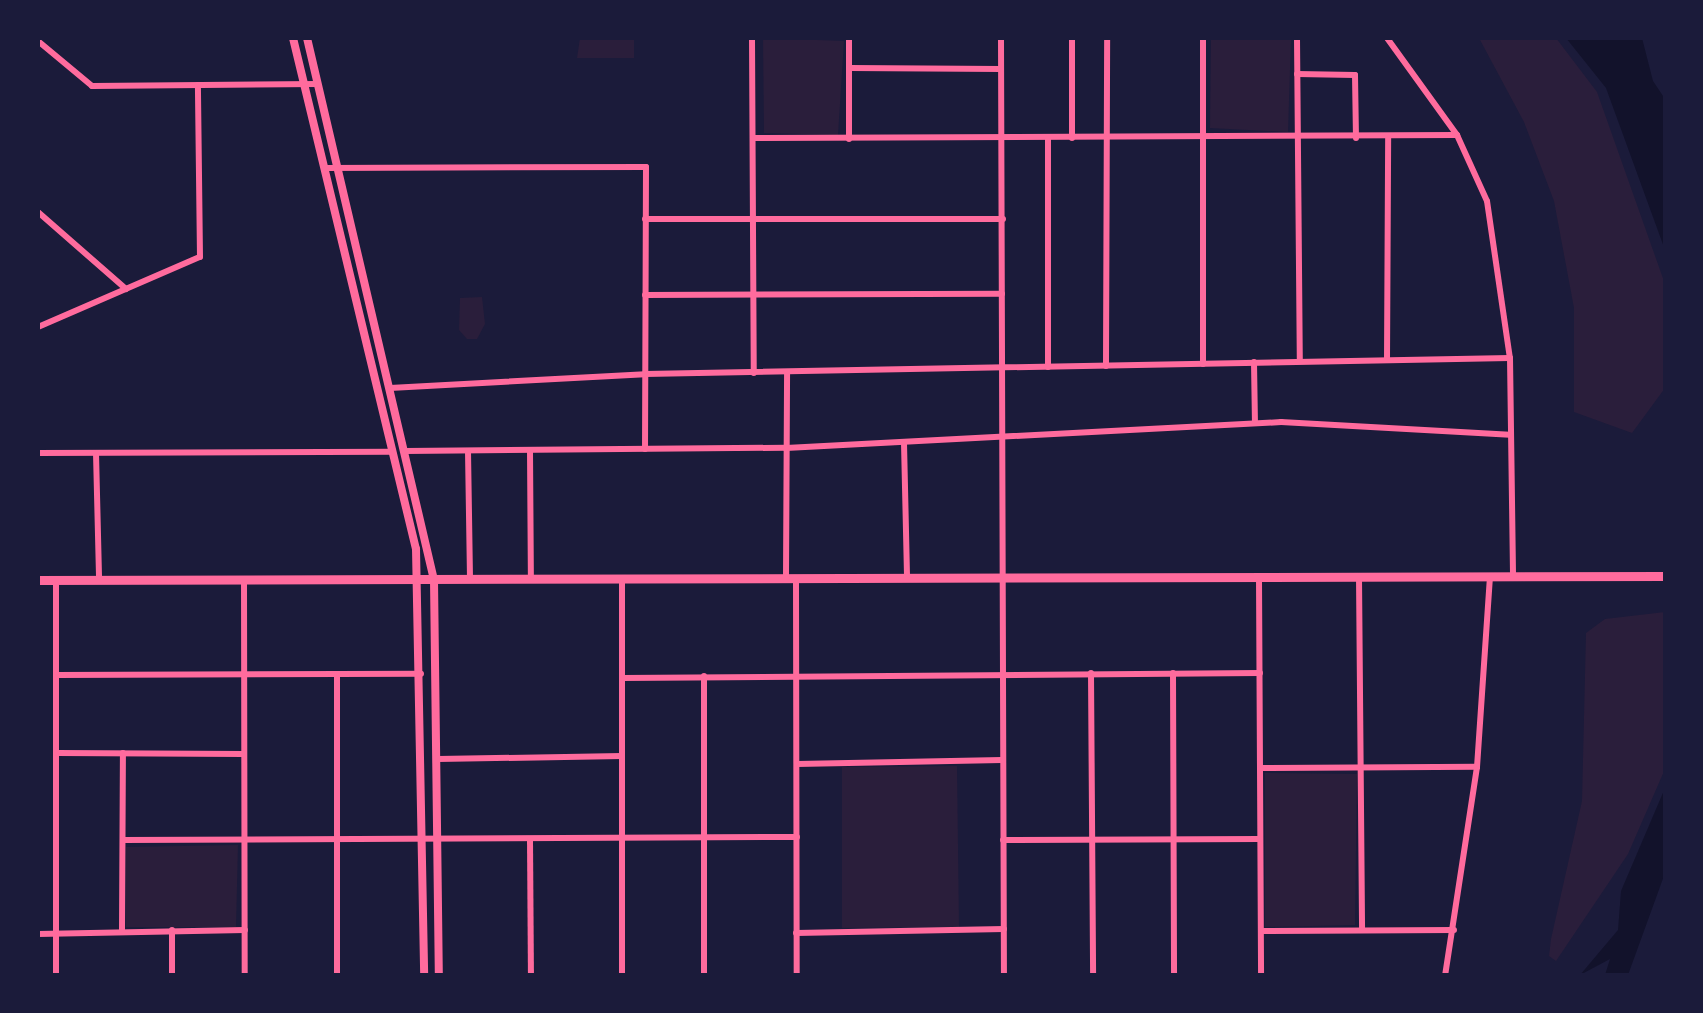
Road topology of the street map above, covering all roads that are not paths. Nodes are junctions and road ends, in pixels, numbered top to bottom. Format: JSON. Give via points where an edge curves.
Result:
{"nodes":[{"id":1,"x":293,"y":38,"type":"edge"},
{"id":2,"x":307,"y":38,"type":"edge"},
{"id":3,"x":752,"y":38,"type":"edge"},
{"id":4,"x":850,"y":38,"type":"edge"},
{"id":5,"x":1001,"y":38,"type":"edge"},
{"id":6,"x":1072,"y":38,"type":"edge"},
{"id":7,"x":1107,"y":38,"type":"edge"},
{"id":8,"x":1202,"y":38,"type":"edge"},
{"id":9,"x":1296,"y":38,"type":"edge"},
{"id":10,"x":1387,"y":38,"type":"edge"},
{"id":11,"x":38,"y":41,"type":"edge"},
{"id":12,"x":850,"y":68,"type":"junction"},
{"id":13,"x":1001,"y":69,"type":"junction"},
{"id":14,"x":1297,"y":74,"type":"junction"},
{"id":15,"x":318,"y":84,"type":"junction"},
{"id":16,"x":304,"y":85,"type":"junction"},
{"id":17,"x":198,"y":86,"type":"junction"},
{"id":18,"x":1457,"y":135,"type":"junction"},
{"id":19,"x":753,"y":138,"type":"junction"},
{"id":20,"x":849,"y":138,"type":"junction"},
{"id":21,"x":1002,"y":138,"type":"junction"},
{"id":22,"x":1048,"y":138,"type":"junction"},
{"id":23,"x":1072,"y":138,"type":"junction"},
{"id":24,"x":1107,"y":138,"type":"junction"},
{"id":25,"x":1356,"y":138,"type":"junction"},
{"id":26,"x":1388,"y":138,"type":"junction"},
{"id":27,"x":1298,"y":139,"type":"junction"},
{"id":28,"x":1203,"y":140,"type":"junction"},
{"id":29,"x":338,"y":167,"type":"junction"},
{"id":30,"x":324,"y":168,"type":"junction"},
{"id":31,"x":39,"y":216,"type":"edge"},
{"id":32,"x":753,"y":218,"type":"junction"},
{"id":33,"x":646,"y":219,"type":"junction"},
{"id":34,"x":1003,"y":219,"type":"junction"},
{"id":35,"x":126,"y":289,"type":"junction"},
{"id":36,"x":753,"y":293,"type":"junction"},
{"id":37,"x":1002,"y":294,"type":"junction"},
{"id":38,"x":645,"y":295,"type":"junction"},
{"id":39,"x":38,"y":327,"type":"edge"},
{"id":40,"x":1386,"y":358,"type":"junction"},
{"id":41,"x":1510,"y":358,"type":"junction"},
{"id":42,"x":1300,"y":361,"type":"junction"},
{"id":43,"x":1254,"y":362,"type":"junction"},
{"id":44,"x":1203,"y":364,"type":"junction"},
{"id":45,"x":1106,"y":366,"type":"junction"},
{"id":46,"x":1048,"y":367,"type":"junction"},
{"id":47,"x":1003,"y":368,"type":"junction"},
{"id":48,"x":754,"y":372,"type":"junction"},
{"id":49,"x":786,"y":372,"type":"junction"},
{"id":50,"x":645,"y":374,"type":"junction"},
{"id":51,"x":390,"y":388,"type":"junction"},
{"id":52,"x":1255,"y":423,"type":"junction"},
{"id":53,"x":1003,"y":432,"type":"junction"},
{"id":54,"x":1510,"y":435,"type":"junction"},
{"id":55,"x":904,"y":443,"type":"junction"},
{"id":56,"x":786,"y":448,"type":"junction"},
{"id":57,"x":530,"y":450,"type":"junction"},
{"id":58,"x":645,"y":450,"type":"junction"},
{"id":59,"x":405,"y":451,"type":"junction"},
{"id":60,"x":468,"y":451,"type":"junction"},
{"id":61,"x":96,"y":452,"type":"junction"},
{"id":62,"x":392,"y":452,"type":"junction"},
{"id":63,"x":38,"y":453,"type":"edge"},
{"id":64,"x":1513,"y":575,"type":"junction"},
{"id":65,"x":1490,"y":576,"type":"junction"},
{"id":66,"x":1666,"y":576,"type":"edge"},
{"id":67,"x":1359,"y":577,"type":"junction"},
{"id":68,"x":791,"y":579,"type":"junction"},
{"id":69,"x":907,"y":579,"type":"junction"},
{"id":70,"x":1258,"y":579,"type":"junction"},
{"id":71,"x":38,"y":580,"type":"edge"},
{"id":72,"x":56,"y":580,"type":"junction"},
{"id":73,"x":99,"y":580,"type":"junction"},
{"id":74,"x":244,"y":580,"type":"junction"},
{"id":75,"x":419,"y":580,"type":"junction"},
{"id":76,"x":434,"y":580,"type":"junction"},
{"id":77,"x":470,"y":580,"type":"junction"},
{"id":78,"x":1003,"y":580,"type":"junction"},
{"id":79,"x":531,"y":581,"type":"junction"},
{"id":80,"x":622,"y":582,"type":"junction"},
{"id":81,"x":1174,"y":673,"type":"junction"},
{"id":82,"x":1260,"y":673,"type":"junction"},
{"id":83,"x":57,"y":674,"type":"junction"},
{"id":84,"x":244,"y":674,"type":"junction"},
{"id":85,"x":337,"y":674,"type":"junction"},
{"id":86,"x":422,"y":674,"type":"junction"},
{"id":87,"x":796,"y":674,"type":"junction"},
{"id":88,"x":1003,"y":674,"type":"junction"},
{"id":89,"x":1091,"y":674,"type":"junction"},
{"id":90,"x":704,"y":676,"type":"junction"},
{"id":91,"x":622,"y":678,"type":"junction"},
{"id":92,"x":124,"y":752,"type":"junction"},
{"id":93,"x":57,"y":754,"type":"junction"},
{"id":94,"x":244,"y":754,"type":"junction"},
{"id":95,"x":622,"y":756,"type":"junction"},
{"id":96,"x":438,"y":759,"type":"junction"},
{"id":97,"x":1002,"y":760,"type":"junction"},
{"id":98,"x":797,"y":764,"type":"junction"},
{"id":99,"x":1477,"y":767,"type":"junction"},
{"id":100,"x":1260,"y":768,"type":"junction"},
{"id":101,"x":1361,"y":768,"type":"junction"},
{"id":102,"x":796,"y":836,"type":"junction"},
{"id":103,"x":337,"y":837,"type":"junction"},
{"id":104,"x":245,"y":838,"type":"junction"},
{"id":105,"x":622,"y":838,"type":"junction"},
{"id":106,"x":704,"y":838,"type":"junction"},
{"id":107,"x":1174,"y":838,"type":"junction"},
{"id":108,"x":1092,"y":839,"type":"junction"},
{"id":109,"x":1260,"y":839,"type":"junction"},
{"id":110,"x":123,"y":840,"type":"junction"},
{"id":111,"x":530,"y":840,"type":"junction"},
{"id":112,"x":1003,"y":840,"type":"junction"},
{"id":113,"x":424,"y":841,"type":"junction"},
{"id":114,"x":438,"y":841,"type":"junction"},
{"id":115,"x":122,"y":930,"type":"junction"},
{"id":116,"x":172,"y":930,"type":"junction"},
{"id":117,"x":245,"y":930,"type":"junction"},
{"id":118,"x":1004,"y":930,"type":"junction"},
{"id":119,"x":1362,"y":930,"type":"junction"},
{"id":120,"x":1454,"y":930,"type":"junction"},
{"id":121,"x":1260,"y":931,"type":"junction"},
{"id":122,"x":796,"y":933,"type":"junction"},
{"id":123,"x":38,"y":934,"type":"edge"},
{"id":124,"x":56,"y":934,"type":"junction"},
{"id":125,"x":56,"y":976,"type":"edge"},
{"id":126,"x":172,"y":976,"type":"edge"},
{"id":127,"x":245,"y":976,"type":"edge"},
{"id":128,"x":337,"y":976,"type":"edge"},
{"id":129,"x":424,"y":976,"type":"edge"},
{"id":130,"x":438,"y":976,"type":"edge"},
{"id":131,"x":531,"y":976,"type":"edge"},
{"id":132,"x":622,"y":976,"type":"edge"},
{"id":133,"x":704,"y":976,"type":"edge"},
{"id":134,"x":797,"y":976,"type":"edge"},
{"id":135,"x":1004,"y":976,"type":"edge"},
{"id":136,"x":1093,"y":976,"type":"edge"},
{"id":137,"x":1174,"y":976,"type":"edge"},
{"id":138,"x":1260,"y":976,"type":"edge"},
{"id":139,"x":1445,"y":976,"type":"edge"}],
"edges":[{"from":1,"to":16,"type":"street"},
{"from":2,"to":15,"type":"street"},
{"from":3,"to":19,"type":"street"},
{"from":4,"to":12,"type":"street"},
{"from":5,"to":13,"type":"street"},
{"from":6,"to":23,"type":"street"},
{"from":7,"to":24,"type":"street"},
{"from":8,"to":28,"type":"street"},
{"from":9,"to":14,"type":"street"},
{"from":10,"to":18,"type":"street"},
{"from":11,"to":17,"type":"street","via":[[92,86]]},
{"from":12,"to":13,"type":"street"},
{"from":12,"to":20,"type":"street"},
{"from":13,"to":21,"type":"street"},
{"from":14,"to":25,"type":"street","via":[[1356,75]]},
{"from":14,"to":27,"type":"street"},
{"from":15,"to":16,"type":"street"},
{"from":15,"to":29,"type":"street"},
{"from":16,"to":17,"type":"street"},
{"from":16,"to":30,"type":"street"},
{"from":17,"to":35,"type":"street","via":[[200,256]]},
{"from":18,"to":26,"type":"street"},
{"from":18,"to":41,"type":"street","via":[[1487,202]]},
{"from":19,"to":20,"type":"street"},
{"from":19,"to":32,"type":"street"},
{"from":20,"to":21,"type":"street"},
{"from":21,"to":22,"type":"street"},
{"from":21,"to":34,"type":"street"},
{"from":22,"to":23,"type":"street"},
{"from":22,"to":46,"type":"street"},
{"from":23,"to":24,"type":"street"},
{"from":24,"to":28,"type":"street"},
{"from":24,"to":45,"type":"street"},
{"from":25,"to":26,"type":"street"},
{"from":25,"to":27,"type":"street"},
{"from":26,"to":40,"type":"street"},
{"from":27,"to":28,"type":"street"},
{"from":27,"to":42,"type":"street"},
{"from":28,"to":44,"type":"street"},
{"from":29,"to":30,"type":"street"},
{"from":29,"to":33,"type":"street","via":[[646,167]]},
{"from":29,"to":51,"type":"street"},
{"from":30,"to":62,"type":"street"},
{"from":31,"to":35,"type":"street"},
{"from":32,"to":33,"type":"street"},
{"from":32,"to":34,"type":"street"},
{"from":32,"to":36,"type":"street"},
{"from":33,"to":38,"type":"street"},
{"from":34,"to":37,"type":"street"},
{"from":35,"to":39,"type":"street"},
{"from":36,"to":37,"type":"street"},
{"from":36,"to":38,"type":"street"},
{"from":36,"to":48,"type":"street"},
{"from":37,"to":47,"type":"street"},
{"from":38,"to":50,"type":"street"},
{"from":40,"to":41,"type":"street"},
{"from":40,"to":42,"type":"street"},
{"from":41,"to":54,"type":"street"},
{"from":42,"to":43,"type":"street"},
{"from":43,"to":44,"type":"street"},
{"from":43,"to":52,"type":"street"},
{"from":44,"to":45,"type":"street"},
{"from":45,"to":46,"type":"street"},
{"from":46,"to":47,"type":"street"},
{"from":47,"to":49,"type":"street"},
{"from":47,"to":53,"type":"street"},
{"from":48,"to":49,"type":"street"},
{"from":48,"to":50,"type":"street"},
{"from":49,"to":56,"type":"street"},
{"from":50,"to":51,"type":"street"},
{"from":50,"to":58,"type":"street"},
{"from":51,"to":59,"type":"street"},
{"from":52,"to":53,"type":"street"},
{"from":52,"to":54,"type":"street"},
{"from":53,"to":55,"type":"street"},
{"from":53,"to":78,"type":"street"},
{"from":54,"to":64,"type":"street"},
{"from":55,"to":56,"type":"street"},
{"from":55,"to":69,"type":"street"},
{"from":56,"to":58,"type":"street"},
{"from":56,"to":68,"type":"street"},
{"from":57,"to":58,"type":"street"},
{"from":57,"to":60,"type":"street"},
{"from":57,"to":79,"type":"street"},
{"from":59,"to":60,"type":"street"},
{"from":59,"to":76,"type":"street"},
{"from":60,"to":77,"type":"street"},
{"from":61,"to":62,"type":"street"},
{"from":61,"to":63,"type":"street"},
{"from":61,"to":73,"type":"street"},
{"from":62,"to":75,"type":"street"},
{"from":64,"to":65,"type":"main road"},
{"from":64,"to":66,"type":"main road"},
{"from":65,"to":67,"type":"main road"},
{"from":65,"to":99,"type":"street"},
{"from":67,"to":70,"type":"main road"},
{"from":67,"to":101,"type":"street"},
{"from":68,"to":69,"type":"main road"},
{"from":68,"to":80,"type":"main road"},
{"from":68,"to":87,"type":"street"},
{"from":69,"to":78,"type":"main road"},
{"from":70,"to":78,"type":"main road"},
{"from":70,"to":82,"type":"street"},
{"from":71,"to":72,"type":"main road"},
{"from":72,"to":73,"type":"main road"},
{"from":72,"to":83,"type":"street"},
{"from":73,"to":74,"type":"main road"},
{"from":74,"to":75,"type":"main road"},
{"from":74,"to":84,"type":"street"},
{"from":75,"to":76,"type":"main road"},
{"from":75,"to":86,"type":"street"},
{"from":76,"to":77,"type":"main road"},
{"from":76,"to":96,"type":"street"},
{"from":77,"to":79,"type":"main road"},
{"from":78,"to":88,"type":"street"},
{"from":79,"to":80,"type":"main road"},
{"from":80,"to":91,"type":"street"},
{"from":81,"to":82,"type":"street"},
{"from":81,"to":89,"type":"street"},
{"from":81,"to":107,"type":"street"},
{"from":82,"to":100,"type":"street"},
{"from":83,"to":84,"type":"street"},
{"from":83,"to":93,"type":"street"},
{"from":84,"to":85,"type":"street"},
{"from":84,"to":94,"type":"street"},
{"from":85,"to":86,"type":"street"},
{"from":85,"to":103,"type":"street"},
{"from":86,"to":113,"type":"street"},
{"from":87,"to":88,"type":"street"},
{"from":87,"to":90,"type":"street"},
{"from":87,"to":98,"type":"street"},
{"from":88,"to":89,"type":"street"},
{"from":88,"to":97,"type":"street"},
{"from":89,"to":108,"type":"street"},
{"from":90,"to":91,"type":"street"},
{"from":90,"to":106,"type":"street"},
{"from":91,"to":95,"type":"street"},
{"from":92,"to":93,"type":"street"},
{"from":92,"to":94,"type":"street"},
{"from":92,"to":110,"type":"street"},
{"from":93,"to":124,"type":"street"},
{"from":94,"to":104,"type":"street"},
{"from":95,"to":96,"type":"street"},
{"from":95,"to":105,"type":"street"},
{"from":96,"to":114,"type":"street"},
{"from":97,"to":98,"type":"street"},
{"from":97,"to":112,"type":"street"},
{"from":98,"to":102,"type":"street"},
{"from":99,"to":101,"type":"street"},
{"from":99,"to":120,"type":"street"},
{"from":100,"to":101,"type":"street"},
{"from":100,"to":109,"type":"street"},
{"from":101,"to":119,"type":"street"},
{"from":102,"to":106,"type":"street"},
{"from":102,"to":122,"type":"street"},
{"from":103,"to":104,"type":"street"},
{"from":103,"to":113,"type":"street"},
{"from":103,"to":128,"type":"street"},
{"from":104,"to":110,"type":"street"},
{"from":104,"to":117,"type":"street"},
{"from":105,"to":106,"type":"street"},
{"from":105,"to":111,"type":"street"},
{"from":105,"to":132,"type":"street"},
{"from":106,"to":133,"type":"street"},
{"from":107,"to":108,"type":"street"},
{"from":107,"to":109,"type":"street"},
{"from":107,"to":137,"type":"street"},
{"from":108,"to":112,"type":"street"},
{"from":108,"to":136,"type":"street"},
{"from":109,"to":121,"type":"street"},
{"from":110,"to":115,"type":"street"},
{"from":111,"to":114,"type":"street"},
{"from":111,"to":131,"type":"street"},
{"from":112,"to":118,"type":"street"},
{"from":113,"to":114,"type":"street"},
{"from":113,"to":129,"type":"street"},
{"from":114,"to":130,"type":"street"},
{"from":115,"to":116,"type":"street"},
{"from":115,"to":124,"type":"street"},
{"from":116,"to":117,"type":"street"},
{"from":116,"to":126,"type":"street"},
{"from":117,"to":127,"type":"street"},
{"from":118,"to":122,"type":"street"},
{"from":118,"to":135,"type":"street"},
{"from":119,"to":120,"type":"street"},
{"from":119,"to":121,"type":"street"},
{"from":120,"to":139,"type":"street"},
{"from":121,"to":138,"type":"street"},
{"from":122,"to":134,"type":"street"},
{"from":123,"to":124,"type":"street"},
{"from":124,"to":125,"type":"street"}]}
